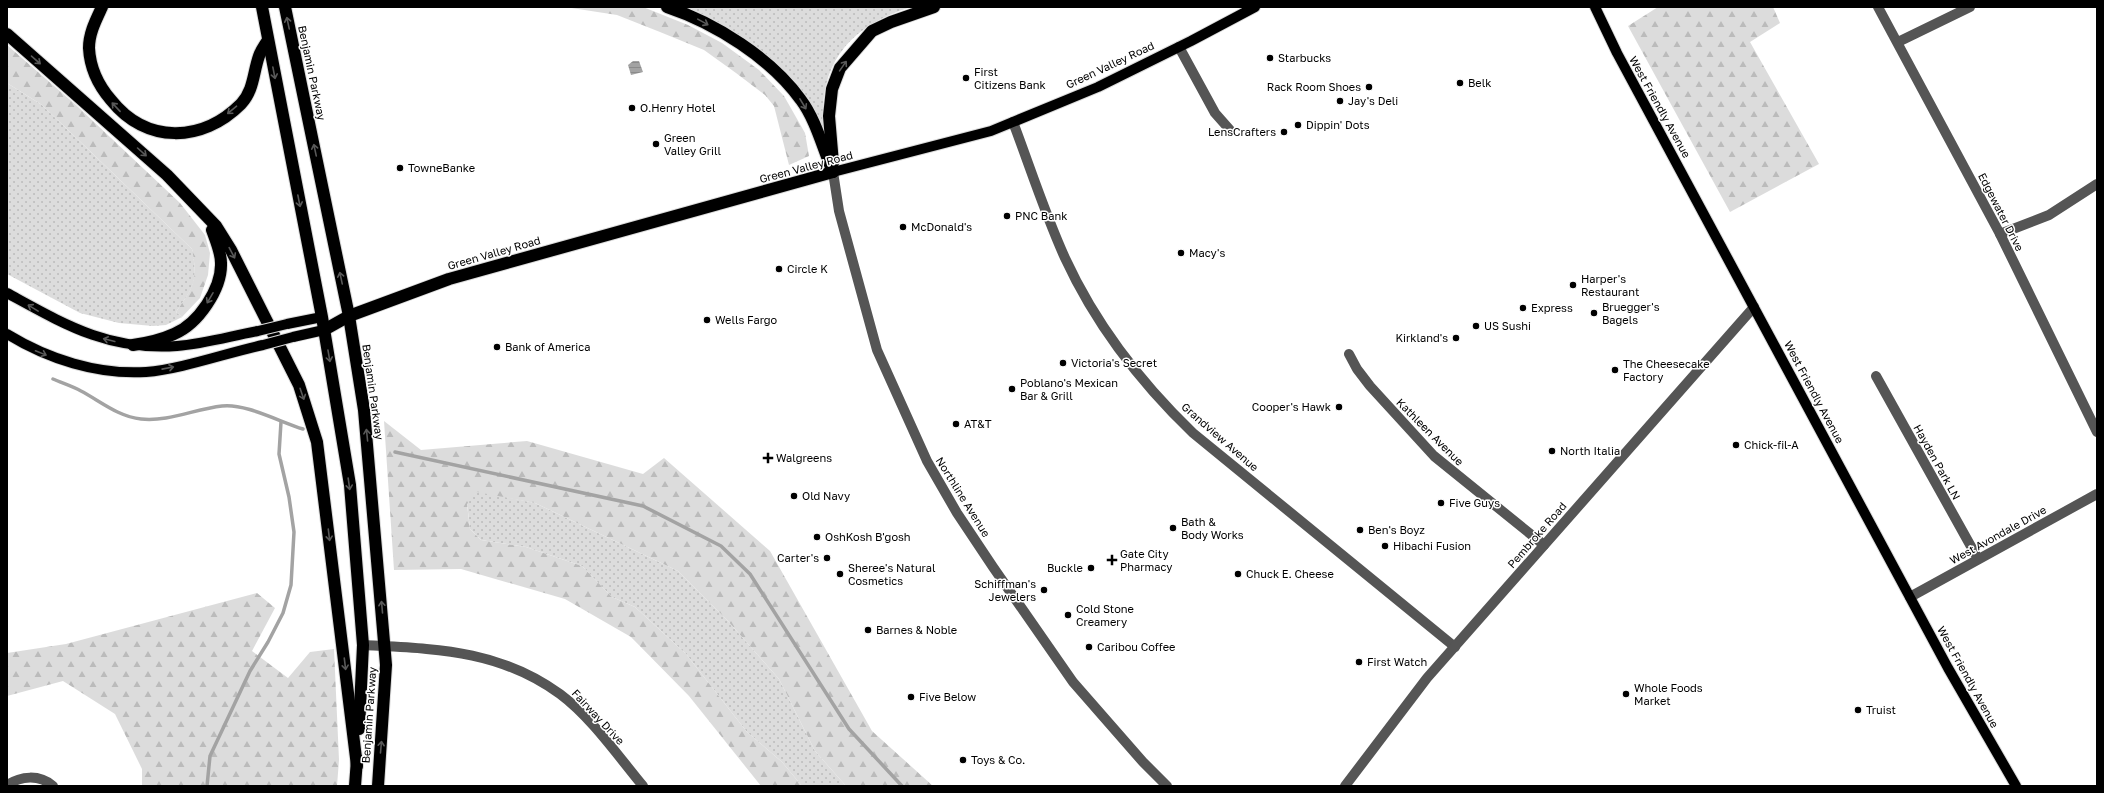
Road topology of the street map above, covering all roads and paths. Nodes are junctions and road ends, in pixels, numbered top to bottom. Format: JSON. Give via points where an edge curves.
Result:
{"nodes":[{"id":1,"x":102,"y":7,"type":"edge"},
{"id":2,"x":262,"y":7,"type":"edge"},
{"id":3,"x":285,"y":7,"type":"edge"},
{"id":4,"x":667,"y":7,"type":"edge"},
{"id":5,"x":934,"y":7,"type":"edge"},
{"id":6,"x":1255,"y":7,"type":"edge"},
{"id":7,"x":1595,"y":7,"type":"edge"},
{"id":8,"x":1878,"y":7,"type":"edge"},
{"id":9,"x":1970,"y":7,"type":"edge"},
{"id":10,"x":7,"y":34,"type":"edge"},
{"id":11,"x":268,"y":40,"type":"junction"},
{"id":12,"x":1898,"y":42,"type":"junction"},
{"id":13,"x":1179,"y":47,"type":"junction"},
{"id":14,"x":1013,"y":122,"type":"junction"},
{"id":15,"x":1230,"y":130,"type":"dead end"},
{"id":16,"x":833,"y":172,"type":"junction"},
{"id":17,"x":2097,"y":184,"type":"edge"},
{"id":18,"x":191,"y":200,"type":"junction"},
{"id":19,"x":2000,"y":234,"type":"junction"},
{"id":20,"x":7,"y":293,"type":"edge"},
{"id":21,"x":1754,"y":307,"type":"junction"},
{"id":22,"x":349,"y":316,"type":"junction"},
{"id":23,"x":322,"y":317,"type":"junction"},
{"id":24,"x":324,"y":330,"type":"junction"},
{"id":25,"x":7,"y":334,"type":"edge"},
{"id":26,"x":133,"y":345,"type":"junction"},
{"id":27,"x":1349,"y":354,"type":"dead end"},
{"id":28,"x":1876,"y":376,"type":"dead end"},
{"id":29,"x":2097,"y":432,"type":"edge"},
{"id":30,"x":2097,"y":494,"type":"edge"},
{"id":31,"x":1544,"y":545,"type":"junction"},
{"id":32,"x":1978,"y":560,"type":"junction"},
{"id":33,"x":1910,"y":597,"type":"junction"},
{"id":34,"x":363,"y":645,"type":"junction"},
{"id":35,"x":385,"y":646,"type":"junction"},
{"id":36,"x":1455,"y":647,"type":"junction"},
{"id":37,"x":357,"y":766,"type":"junction"},
{"id":38,"x":7,"y":785,"type":"edge"},
{"id":39,"x":53,"y":786,"type":"edge"},
{"id":40,"x":355,"y":786,"type":"edge"},
{"id":41,"x":378,"y":786,"type":"edge"},
{"id":42,"x":643,"y":786,"type":"edge"},
{"id":43,"x":1167,"y":786,"type":"edge"},
{"id":44,"x":1345,"y":786,"type":"edge"},
{"id":45,"x":2016,"y":786,"type":"edge"}],
"edges":[{"from":11,"to":1,"type":"highway","one_way":true,"via":[[259,55],[251,88],[241,103],[220,121],[180,133],[158,133],[126,117],[101,88],[94,75],[89,47],[93,27]]},
{"from":2,"to":11,"type":"highway","name":"Benjamin Parkway"},
{"from":22,"to":3,"type":"highway","name":"Benjamin Parkway","one_way":true},
{"from":4,"to":16,"type":"highway","one_way":true,"via":[[698,19],[729,36],[783,79],[801,100]]},
{"from":16,"to":5,"type":"highway","one_way":true,"via":[[829,116],[832,88],[840,68],[872,31]]},
{"from":6,"to":13,"type":"main road","name":"Green Valley Road"},
{"from":7,"to":21,"type":"main road","name":"West Friendly Avenue","via":[[1617,53]]},
{"from":8,"to":12,"type":"street","name":"Edgewater Drive"},
{"from":9,"to":12,"type":"street"},
{"from":10,"to":18,"type":"highway","one_way":true,"via":[[136,147]]},
{"from":11,"to":23,"type":"highway","name":"Benjamin Parkway","one_way":true},
{"from":12,"to":19,"type":"street","name":"Edgewater Drive"},
{"from":13,"to":14,"type":"main road","name":"Green Valley Road","via":[[1098,87]]},
{"from":13,"to":15,"type":"street","via":[[1215,113]]},
{"from":14,"to":16,"type":"main road","name":"Green Valley Road","via":[[991,131]]},
{"from":14,"to":36,"type":"street","name":"Grandview Avenue","via":[[1065,258],[1108,331],[1133,367],[1193,433]]},
{"from":16,"to":22,"type":"highway","name":"Green Valley Road","via":[[449,279]]},
{"from":16,"to":43,"type":"street","name":"Northline Avenue","via":[[839,211],[877,350],[927,461],[957,513],[1073,682]]},
{"from":17,"to":19,"type":"street","via":[[2049,215]]},
{"from":18,"to":26,"type":"highway","one_way":true,"via":[[212,231],[219,250],[220,276],[217,286],[202,311],[176,334],[157,341]]},
{"from":18,"to":37,"type":"highway","one_way":true,"via":[[216,226],[230,250],[299,385],[311,421],[324,494]]},
{"from":19,"to":29,"type":"street","name":"Edgewater Drive"},
{"from":26,"to":20,"type":"main road","name":"Green Valley Road","one_way":true,"via":[[81,332],[52,319]]},
{"from":21,"to":31,"type":"street","name":"Pembroke Road"},
{"from":21,"to":33,"type":"main road","name":"West Friendly Avenue"},
{"from":22,"to":23,"type":"highway","name":"Green Valley Road"},
{"from":22,"to":24,"type":"highway","name":"Green Valley Road"},
{"from":35,"to":22,"type":"highway","name":"Benjamin Parkway","one_way":true,"via":[[365,417]]},
{"from":23,"to":24,"type":"highway","name":"Benjamin Parkway"},
{"from":23,"to":26,"type":"main road","name":"Green Valley Road","bridge":true,"via":[[176,346]]},
{"from":25,"to":24,"type":"main road","name":"Green Valley Road","one_way":true,"bridge":true,"via":[[58,360],[107,370],[146,372]]},
{"from":24,"to":34,"type":"highway","name":"Benjamin Parkway","one_way":true,"via":[[350,485]]},
{"from":27,"to":31,"type":"street","name":"Kathleen Avenue","via":[[1370,386],[1434,456]]},
{"from":28,"to":32,"type":"street","name":"Hayden Park LN"},
{"from":30,"to":32,"type":"street","name":"West Avondale Drive"},
{"from":31,"to":36,"type":"street","name":"Pembroke Road"},
{"from":32,"to":33,"type":"street","name":"West Avondale Drive"},
{"from":33,"to":45,"type":"main road","name":"West Friendly Avenue"},
{"from":34,"to":35,"type":"street","name":"Fairway Drive"},
{"from":34,"to":37,"type":"highway","name":"Benjamin Parkway"},
{"from":41,"to":35,"type":"highway","name":"Benjamin Parkway","one_way":true},
{"from":35,"to":42,"type":"street","name":"Fairway Drive","via":[[467,653],[494,660],[522,672],[560,694],[585,717]]},
{"from":36,"to":44,"type":"street","name":"Pembroke Road","via":[[1405,705]]},
{"from":37,"to":40,"type":"highway","name":"Benjamin Parkway"},
{"from":38,"to":39,"type":"street","via":[[17,779],[28,777],[39,778]]}]}
